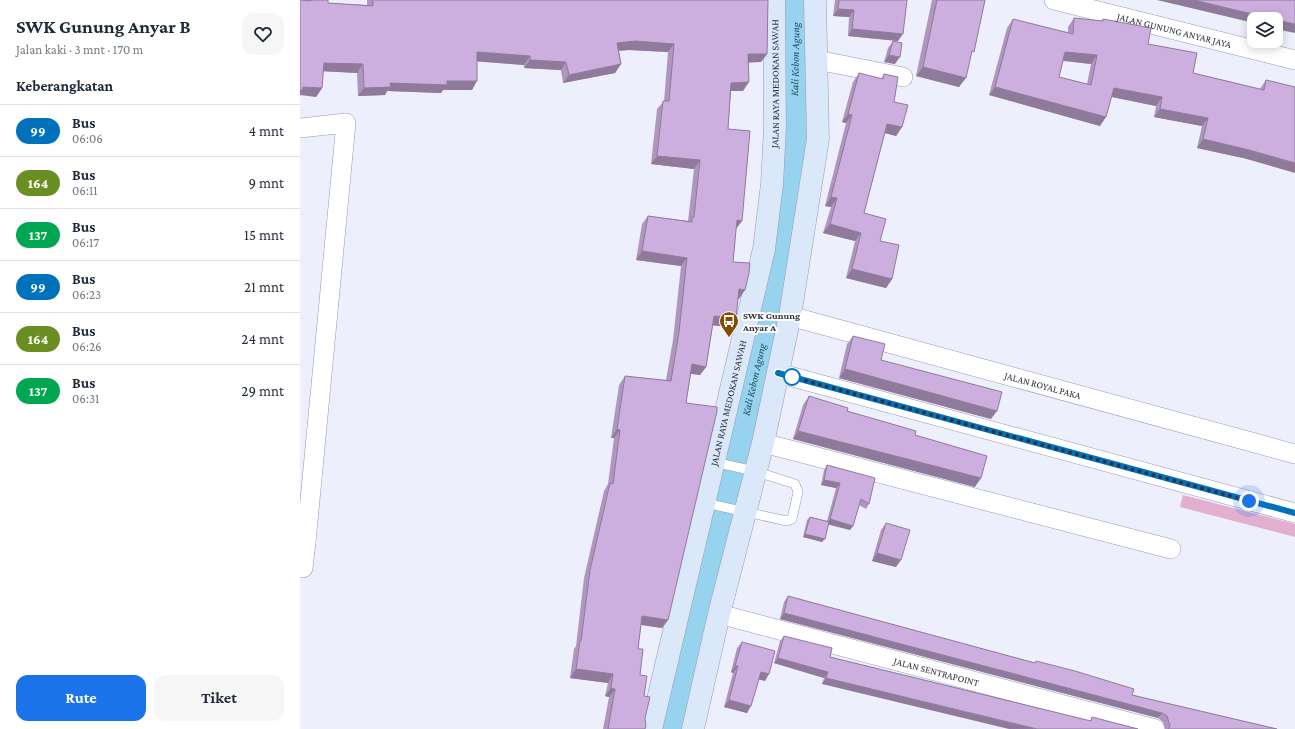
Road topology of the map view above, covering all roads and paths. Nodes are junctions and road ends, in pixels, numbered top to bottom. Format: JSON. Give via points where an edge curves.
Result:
{"nodes":[{"id":1,"x":774,"y":0,"type":"edge"},
{"id":2,"x":816,"y":0,"type":"edge"},
{"id":3,"x":1054,"y":0,"type":"edge"},
{"id":4,"x":817,"y":60,"type":"junction"},
{"id":5,"x":1295,"y":60,"type":"edge"},
{"id":6,"x":903,"y":77,"type":"dead end"},
{"id":7,"x":300,"y":128,"type":"edge"},
{"id":8,"x":790,"y":316,"type":"junction"},
{"id":9,"x":778,"y":373,"type":"junction"},
{"id":10,"x":763,"y":443,"type":"junction"},
{"id":11,"x":1295,"y":454,"type":"edge"},
{"id":12,"x":717,"y":463,"type":"junction"},
{"id":13,"x":750,"y":470,"type":"junction"},
{"id":14,"x":709,"y":504,"type":"junction"},
{"id":15,"x":741,"y":512,"type":"junction"},
{"id":16,"x":1295,"y":513,"type":"edge"},
{"id":17,"x":303,"y":542,"type":"edge"},
{"id":18,"x":1171,"y":549,"type":"dead end"},
{"id":19,"x":300,"y":568,"type":"edge"},
{"id":20,"x":719,"y":614,"type":"junction"},
{"id":21,"x":651,"y":729,"type":"edge"},
{"id":22,"x":693,"y":729,"type":"edge"},
{"id":23,"x":1155,"y":729,"type":"edge"}],
"edges":[{"from":1,"to":12,"type":"street","name":"JALAN RAYA MEDOKAN SAWAH","via":[[775,127],[772,184],[764,249]]},
{"from":2,"to":4,"type":"street"},
{"from":3,"to":5,"type":"street","name":"JALAN GUNUNG ANYAR JAYA"},
{"from":4,"to":6,"type":"street"},
{"from":4,"to":8,"type":"street","via":[[818,139]]},
{"from":7,"to":17,"type":"street","via":[[346,123]]},
{"from":8,"to":9,"type":"street"},
{"from":8,"to":11,"type":"street","name":"JALAN ROYAL PAKA"},
{"from":9,"to":10,"type":"street"},
{"from":9,"to":16,"type":"street"},
{"from":10,"to":13,"type":"street"},
{"from":10,"to":18,"type":"street"},
{"from":12,"to":13,"type":"lane"},
{"from":12,"to":14,"type":"street","name":"JALAN RAYA MEDOKAN SAWAH"},
{"from":13,"to":15,"type":"street"},
{"from":13,"to":15,"type":"lane","via":[[795,484],[798,492],[792,519],[787,521]]},
{"from":14,"to":15,"type":"lane"},
{"from":14,"to":21,"type":"street","name":"JALAN RAYA MEDOKAN SAWAH"},
{"from":15,"to":20,"type":"street"},
{"from":17,"to":19,"type":"street","via":[[303,568]]},
{"from":20,"to":22,"type":"street"},
{"from":20,"to":23,"type":"street","name":"JALAN SENTRAPOINT"}]}
